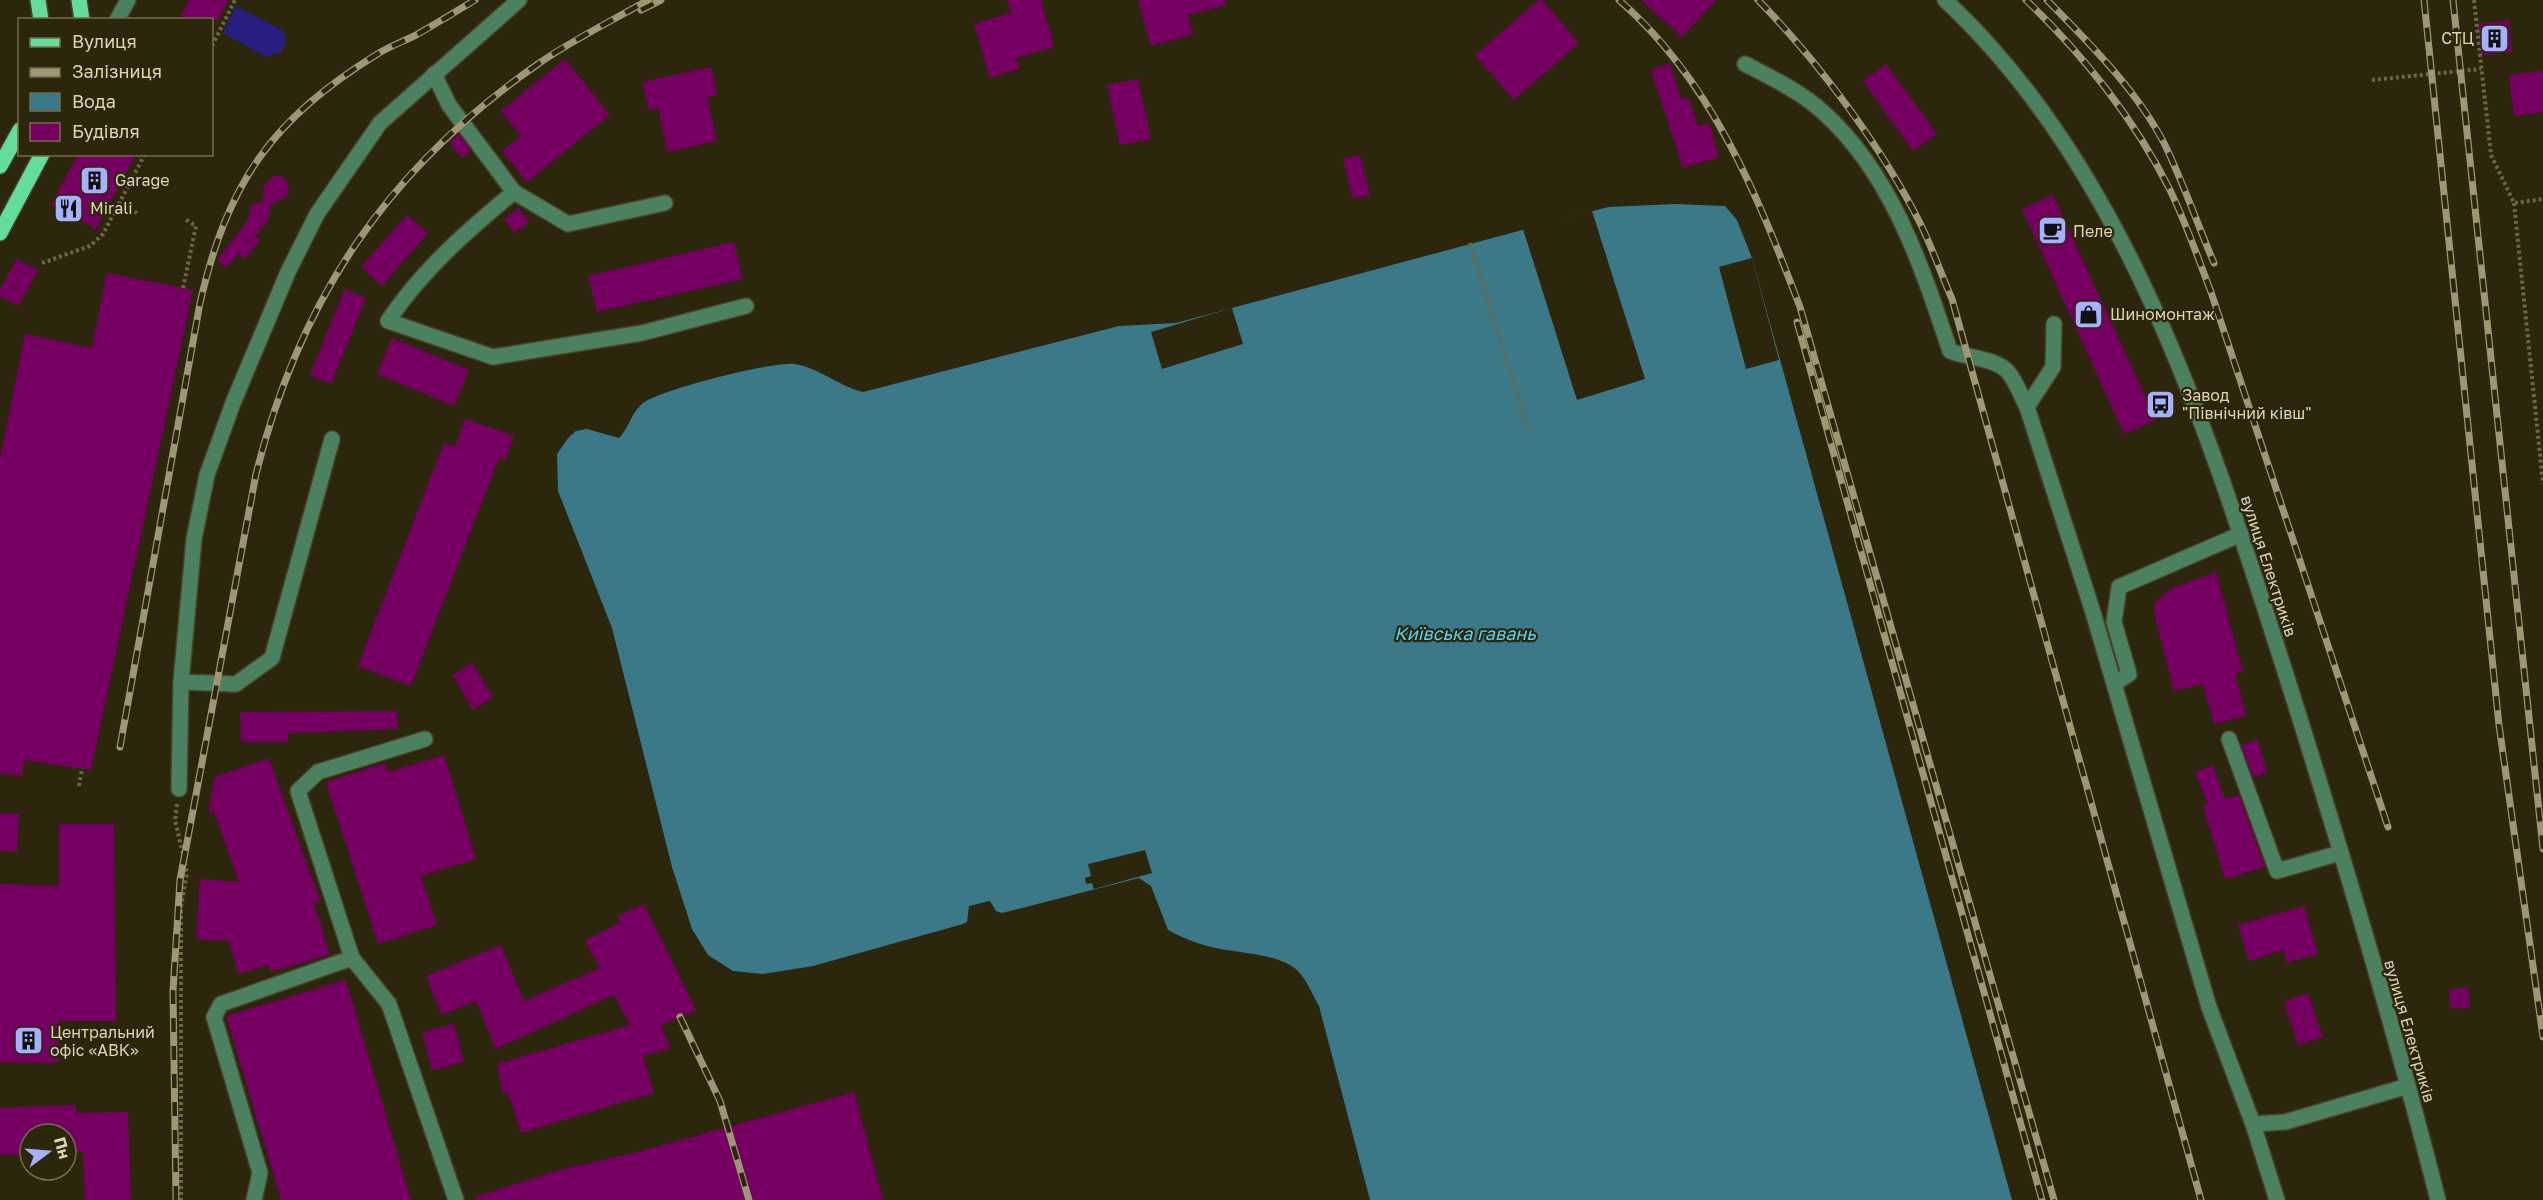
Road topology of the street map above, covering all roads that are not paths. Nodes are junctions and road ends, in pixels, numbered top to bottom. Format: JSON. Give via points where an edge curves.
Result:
{"nodes":[{"id":1,"x":38,"y":0,"type":"edge"},
{"id":2,"x":128,"y":0,"type":"edge"},
{"id":3,"x":519,"y":0,"type":"edge"},
{"id":4,"x":1945,"y":0,"type":"edge"},
{"id":5,"x":41,"y":18,"type":"edge"},
{"id":6,"x":118,"y":18,"type":"edge"},
{"id":7,"x":1745,"y":64,"type":"dead end"},
{"id":8,"x":434,"y":75,"type":"junction"},
{"id":9,"x":18,"y":134,"type":"edge"},
{"id":10,"x":41,"y":156,"type":"edge"},
{"id":11,"x":0,"y":166,"type":"edge"},
{"id":12,"x":514,"y":192,"type":"junction"},
{"id":13,"x":665,"y":204,"type":"dead end"},
{"id":14,"x":0,"y":233,"type":"edge"},
{"id":15,"x":746,"y":306,"type":"dead end"},
{"id":16,"x":2054,"y":324,"type":"dead end"},
{"id":17,"x":2026,"y":407,"type":"junction"},
{"id":18,"x":332,"y":439,"type":"dead end"},
{"id":19,"x":2241,"y":534,"type":"junction"},
{"id":20,"x":181,"y":682,"type":"junction"},
{"id":21,"x":2114,"y":684,"type":"junction"},
{"id":22,"x":425,"y":739,"type":"dead end"},
{"id":23,"x":2229,"y":739,"type":"dead end"},
{"id":24,"x":179,"y":789,"type":"road end"},
{"id":25,"x":2340,"y":853,"type":"junction"},
{"id":26,"x":352,"y":958,"type":"junction"},
{"id":27,"x":2408,"y":1086,"type":"junction"},
{"id":28,"x":2253,"y":1124,"type":"junction"},
{"id":29,"x":2433,"y":1196,"type":"edge"},
{"id":30,"x":254,"y":1200,"type":"edge"},
{"id":31,"x":456,"y":1200,"type":"edge"},
{"id":32,"x":2277,"y":1200,"type":"edge"}],
"edges":[{"from":1,"to":5,"type":"main road"},
{"from":2,"to":6,"type":"street"},
{"from":3,"to":8,"type":"street"},
{"from":4,"to":19,"type":"street","name":"вулиця Електриків","via":[[2021,83],[2076,160],[2118,234],[2164,332]]},
{"from":7,"to":17,"type":"street","via":[[1823,112],[1860,152],[1908,232],[1950,351],[1985,359],[2008,372]]},
{"from":8,"to":12,"type":"street","via":[[450,105]]},
{"from":8,"to":20,"type":"street","via":[[380,123],[345,170],[317,214],[271,310],[207,475],[194,539]]},
{"from":9,"to":11,"type":"main road"},
{"from":10,"to":14,"type":"main road"},
{"from":12,"to":13,"type":"street","via":[[568,224]]},
{"from":12,"to":15,"type":"street","via":[[440,257],[388,321],[493,357],[642,333]]},
{"from":16,"to":17,"type":"street","via":[[2053,367]]},
{"from":17,"to":21,"type":"street"},
{"from":18,"to":20,"type":"street","via":[[272,658],[236,684]]},
{"from":19,"to":21,"type":"street","via":[[2119,587],[2114,622],[2129,674]]},
{"from":19,"to":25,"type":"street","name":"вулиця Електриків"},
{"from":20,"to":24,"type":"street"},
{"from":21,"to":28,"type":"street","via":[[2209,1007]]},
{"from":22,"to":26,"type":"street","via":[[318,772],[298,790]]},
{"from":23,"to":25,"type":"street","via":[[2277,871]]},
{"from":25,"to":27,"type":"street","name":"вулиця Електриків"},
{"from":26,"to":30,"type":"street","via":[[221,1004],[214,1017],[260,1173]]},
{"from":26,"to":31,"type":"street","via":[[389,1004]]},
{"from":27,"to":28,"type":"street","via":[[2285,1122]]},
{"from":27,"to":29,"type":"street","name":"вулиця Електриків"},
{"from":28,"to":32,"type":"street"}]}
